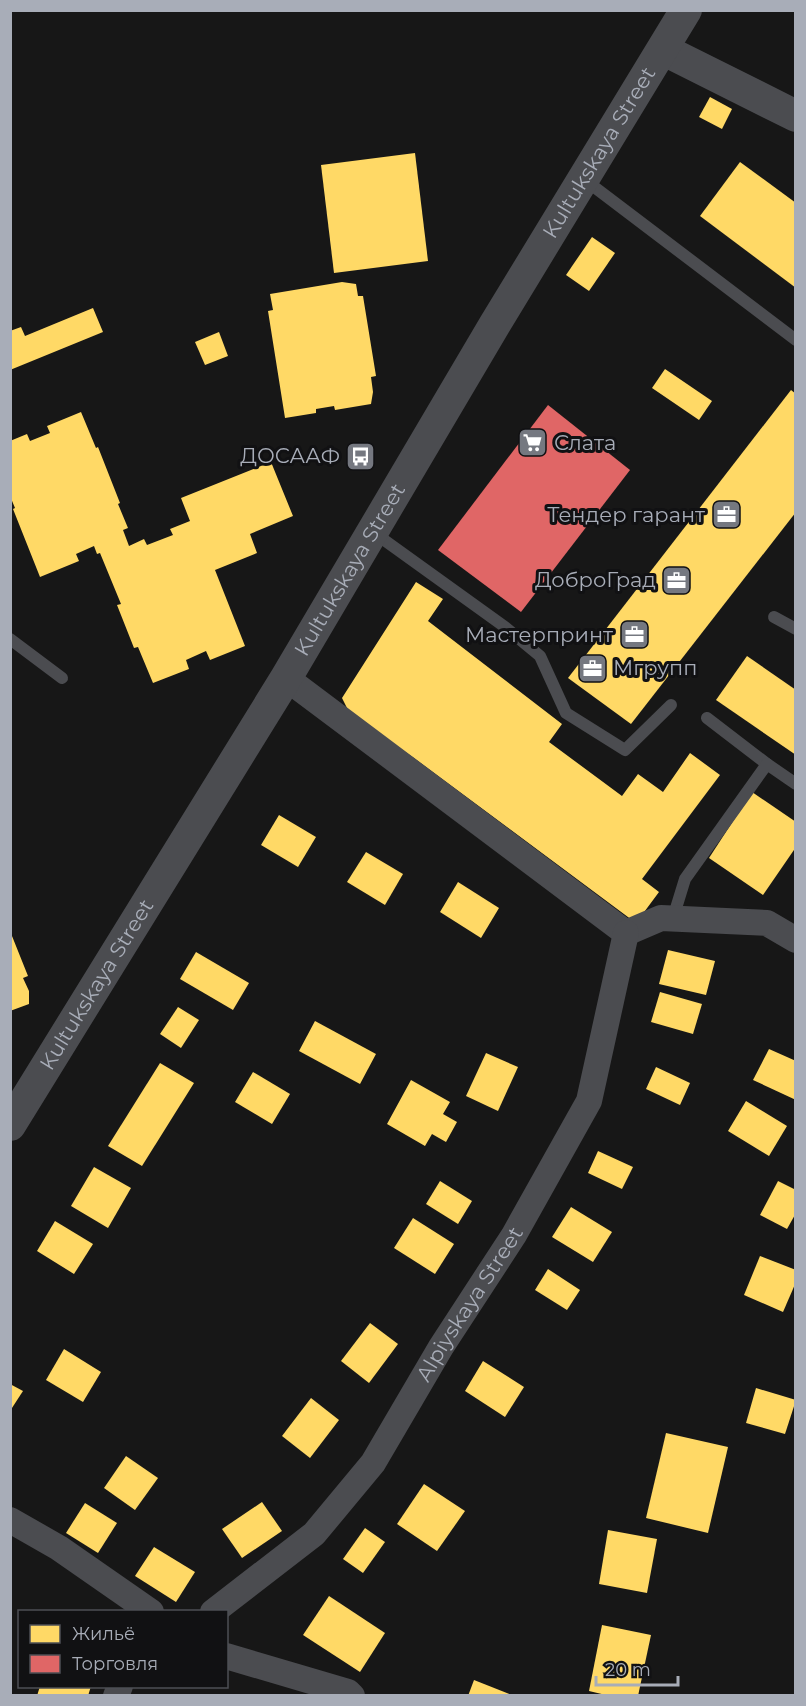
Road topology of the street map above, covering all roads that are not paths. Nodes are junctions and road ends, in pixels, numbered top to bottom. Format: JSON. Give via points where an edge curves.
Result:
{"nodes":[{"id":1,"x":686,"y":10,"type":"edge"},
{"id":2,"x":664,"y":50,"type":"junction"},
{"id":3,"x":795,"y":116,"type":"edge"},
{"id":4,"x":584,"y":179,"type":"junction"},
{"id":5,"x":795,"y":340,"type":"edge"},
{"id":6,"x":372,"y":532,"type":"junction"},
{"id":7,"x":774,"y":617,"type":"dead end"},
{"id":8,"x":795,"y":630,"type":"edge"},
{"id":9,"x":10,"y":639,"type":"edge"},
{"id":10,"x":62,"y":678,"type":"dead end"},
{"id":11,"x":286,"y":678,"type":"junction"},
{"id":12,"x":671,"y":705,"type":"dead end"},
{"id":13,"x":707,"y":718,"type":"dead end"},
{"id":14,"x":767,"y":764,"type":"junction"},
{"id":15,"x":795,"y":784,"type":"edge"},
{"id":16,"x":673,"y":918,"type":"junction"},
{"id":17,"x":626,"y":933,"type":"junction"},
{"id":18,"x":795,"y":940,"type":"edge"},
{"id":19,"x":13,"y":1116,"type":"edge"},
{"id":20,"x":10,"y":1520,"type":"edge"},
{"id":21,"x":150,"y":1610,"type":"edge"},
{"id":22,"x":214,"y":1610,"type":"edge"},
{"id":23,"x":228,"y":1657,"type":"edge"},
{"id":24,"x":352,"y":1695,"type":"edge"}],
"edges":[{"from":1,"to":2,"type":"street","name":"Kultukskaya Street"},
{"from":2,"to":3,"type":"street"},
{"from":2,"to":4,"type":"street","name":"Kultukskaya Street"},
{"from":4,"to":5,"type":"lane"},
{"from":4,"to":6,"type":"street","name":"Kultukskaya Street"},
{"from":6,"to":11,"type":"street","name":"Kultukskaya Street"},
{"from":6,"to":12,"type":"lane","via":[[540,656],[566,713],[625,750]]},
{"from":7,"to":8,"type":"lane"},
{"from":9,"to":10,"type":"lane"},
{"from":11,"to":17,"type":"street"},
{"from":11,"to":19,"type":"street","name":"Kultukskaya Street"},
{"from":13,"to":14,"type":"lane"},
{"from":14,"to":15,"type":"lane"},
{"from":14,"to":16,"type":"lane","via":[[685,879]]},
{"from":16,"to":17,"type":"street","via":[[661,918]]},
{"from":16,"to":18,"type":"street","via":[[767,922]]},
{"from":17,"to":22,"type":"street","name":"Alpiyskaya Street","via":[[589,1101],[514,1235],[441,1347],[373,1463],[314,1534]]},
{"from":20,"to":21,"type":"street","via":[[59,1548]]},
{"from":23,"to":24,"type":"street"}]}
